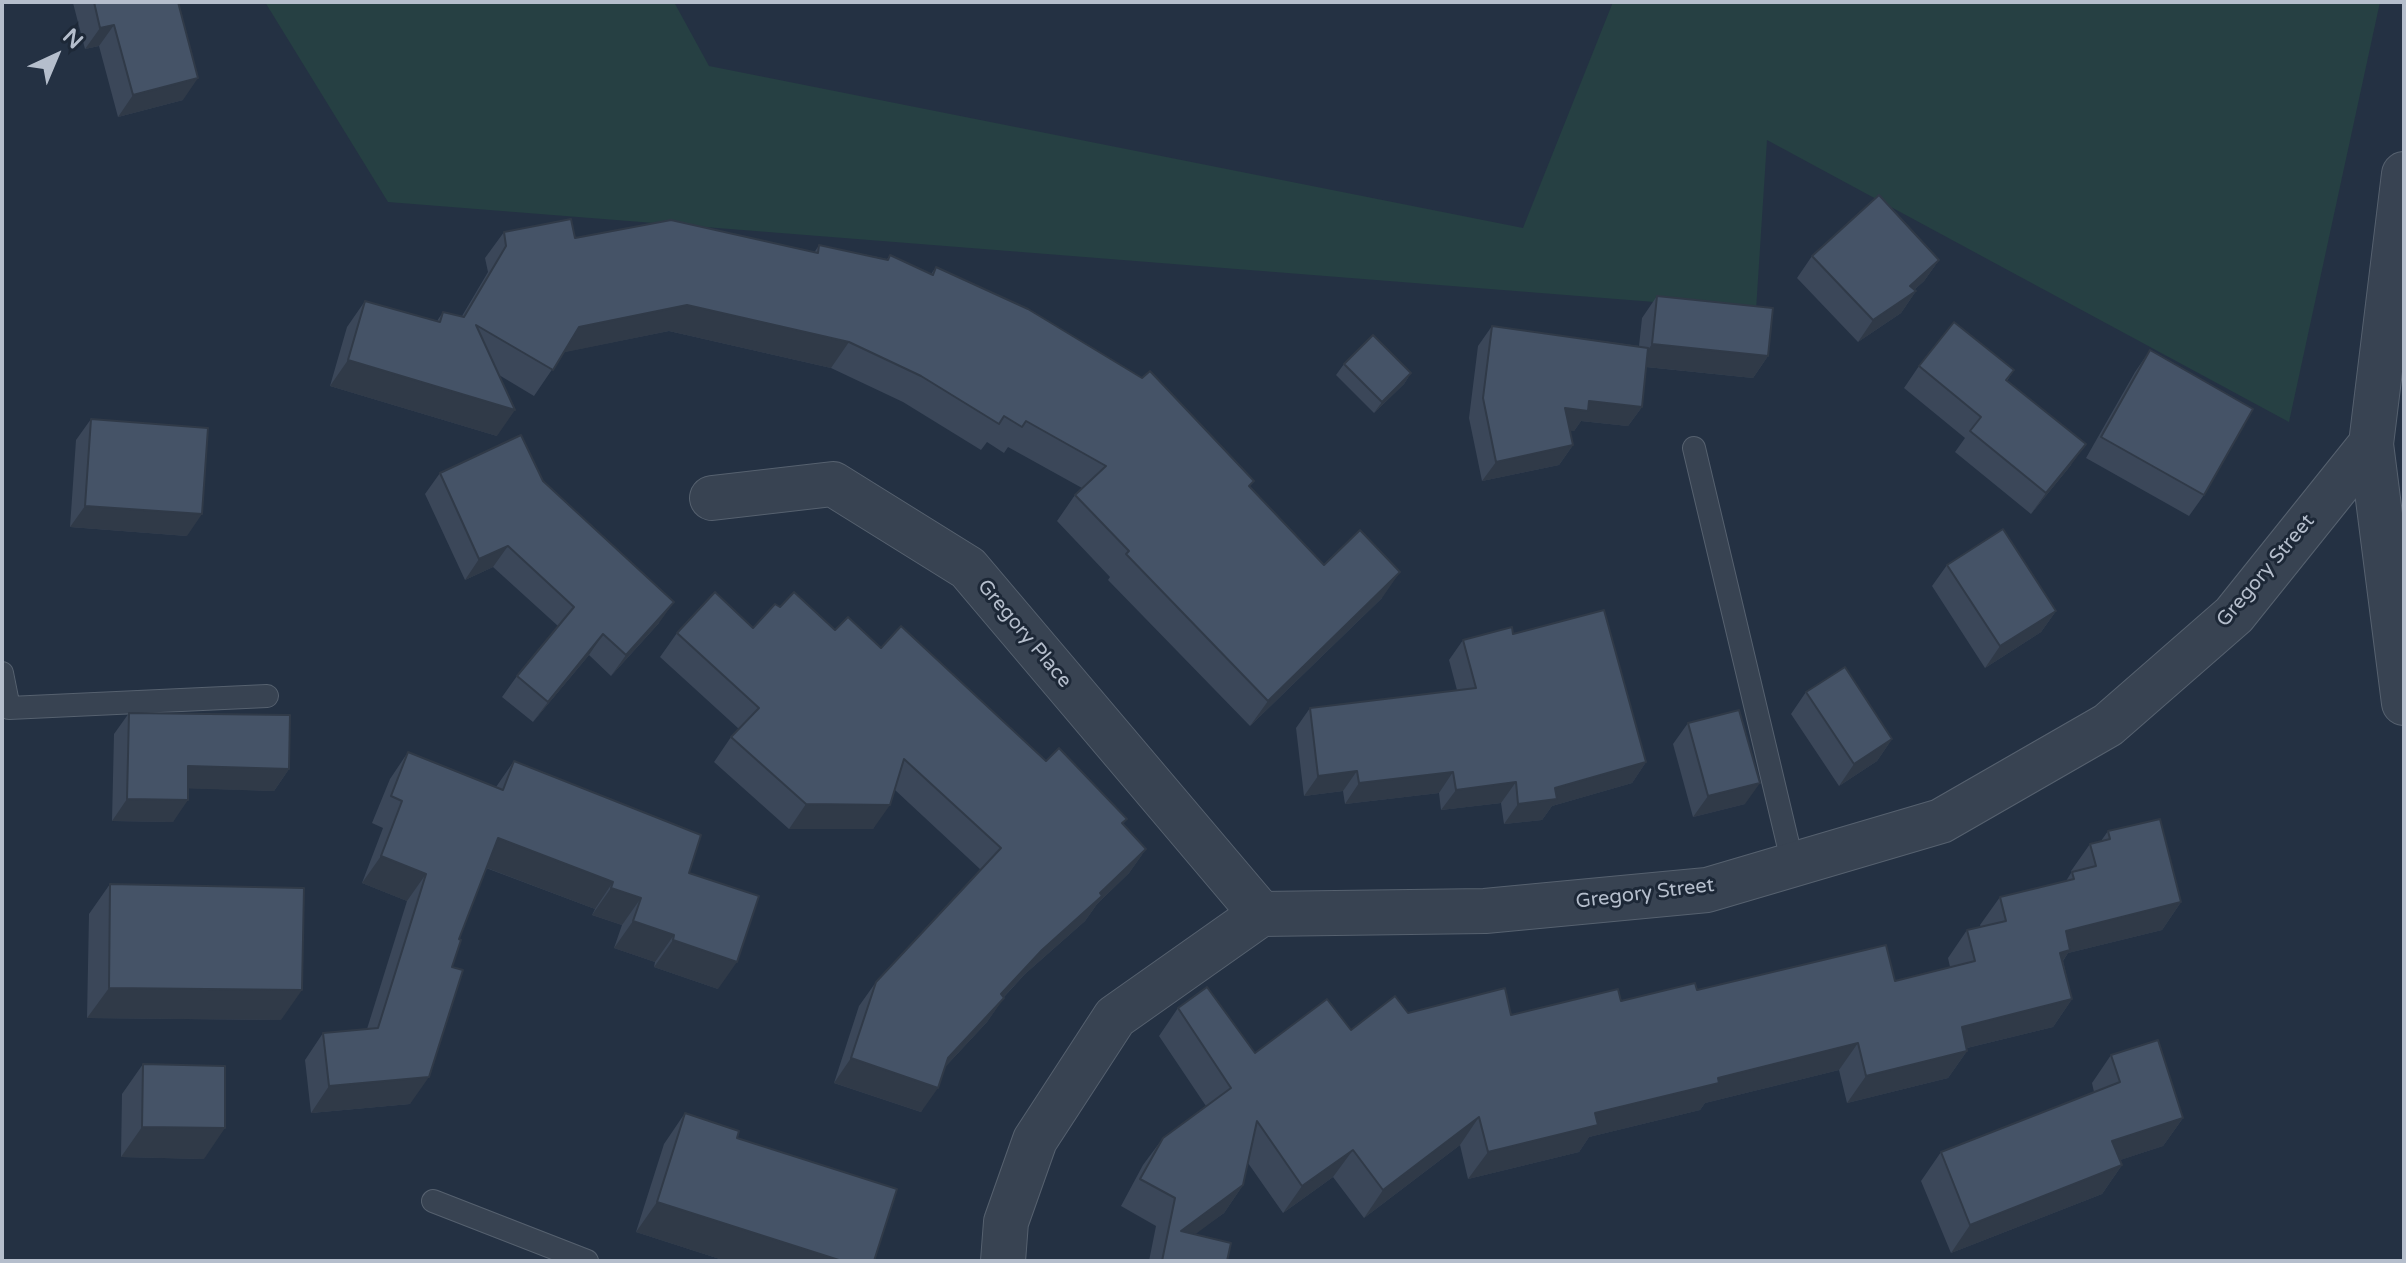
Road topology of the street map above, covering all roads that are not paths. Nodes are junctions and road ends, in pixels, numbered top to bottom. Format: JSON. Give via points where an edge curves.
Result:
{"nodes":[{"id":1,"x":2404,"y":174,"type":"edge"},
{"id":2,"x":2401,"y":220,"type":"edge"},
{"id":3,"x":2371,"y":444,"type":"junction"},
{"id":4,"x":1694,"y":448,"type":"dead end"},
{"id":5,"x":712,"y":498,"type":"dead end"},
{"id":6,"x":2,"y":673,"type":"edge"},
{"id":7,"x":267,"y":696,"type":"dead end"},
{"id":8,"x":2404,"y":703,"type":"edge"},
{"id":9,"x":1793,"y":865,"type":"junction"},
{"id":10,"x":1261,"y":914,"type":"junction"},
{"id":11,"x":433,"y":1201,"type":"dead end"},
{"id":12,"x":561,"y":1256,"type":"edge"},
{"id":13,"x":587,"y":1261,"type":"edge"},
{"id":14,"x":1003,"y":1261,"type":"edge"}],
"edges":[{"from":1,"to":2,"type":"street"},
{"from":2,"to":3,"type":"street"},
{"from":3,"to":8,"type":"street"},
{"from":3,"to":9,"type":"street","name":"Gregory Street","via":[[2234,615],[2108,725],[1941,821]]},
{"from":4,"to":9,"type":"lane"},
{"from":5,"to":10,"type":"street","name":"Gregory Place","via":[[833,484],[968,568]]},
{"from":6,"to":7,"type":"lane","via":[[9,708]]},
{"from":9,"to":10,"type":"street","name":"Gregory Street","via":[[1707,890],[1501,910]]},
{"from":10,"to":14,"type":"street","via":[[1115,1017],[1035,1140],[1006,1222]]},
{"from":11,"to":12,"type":"lane"},
{"from":12,"to":13,"type":"lane"}]}
